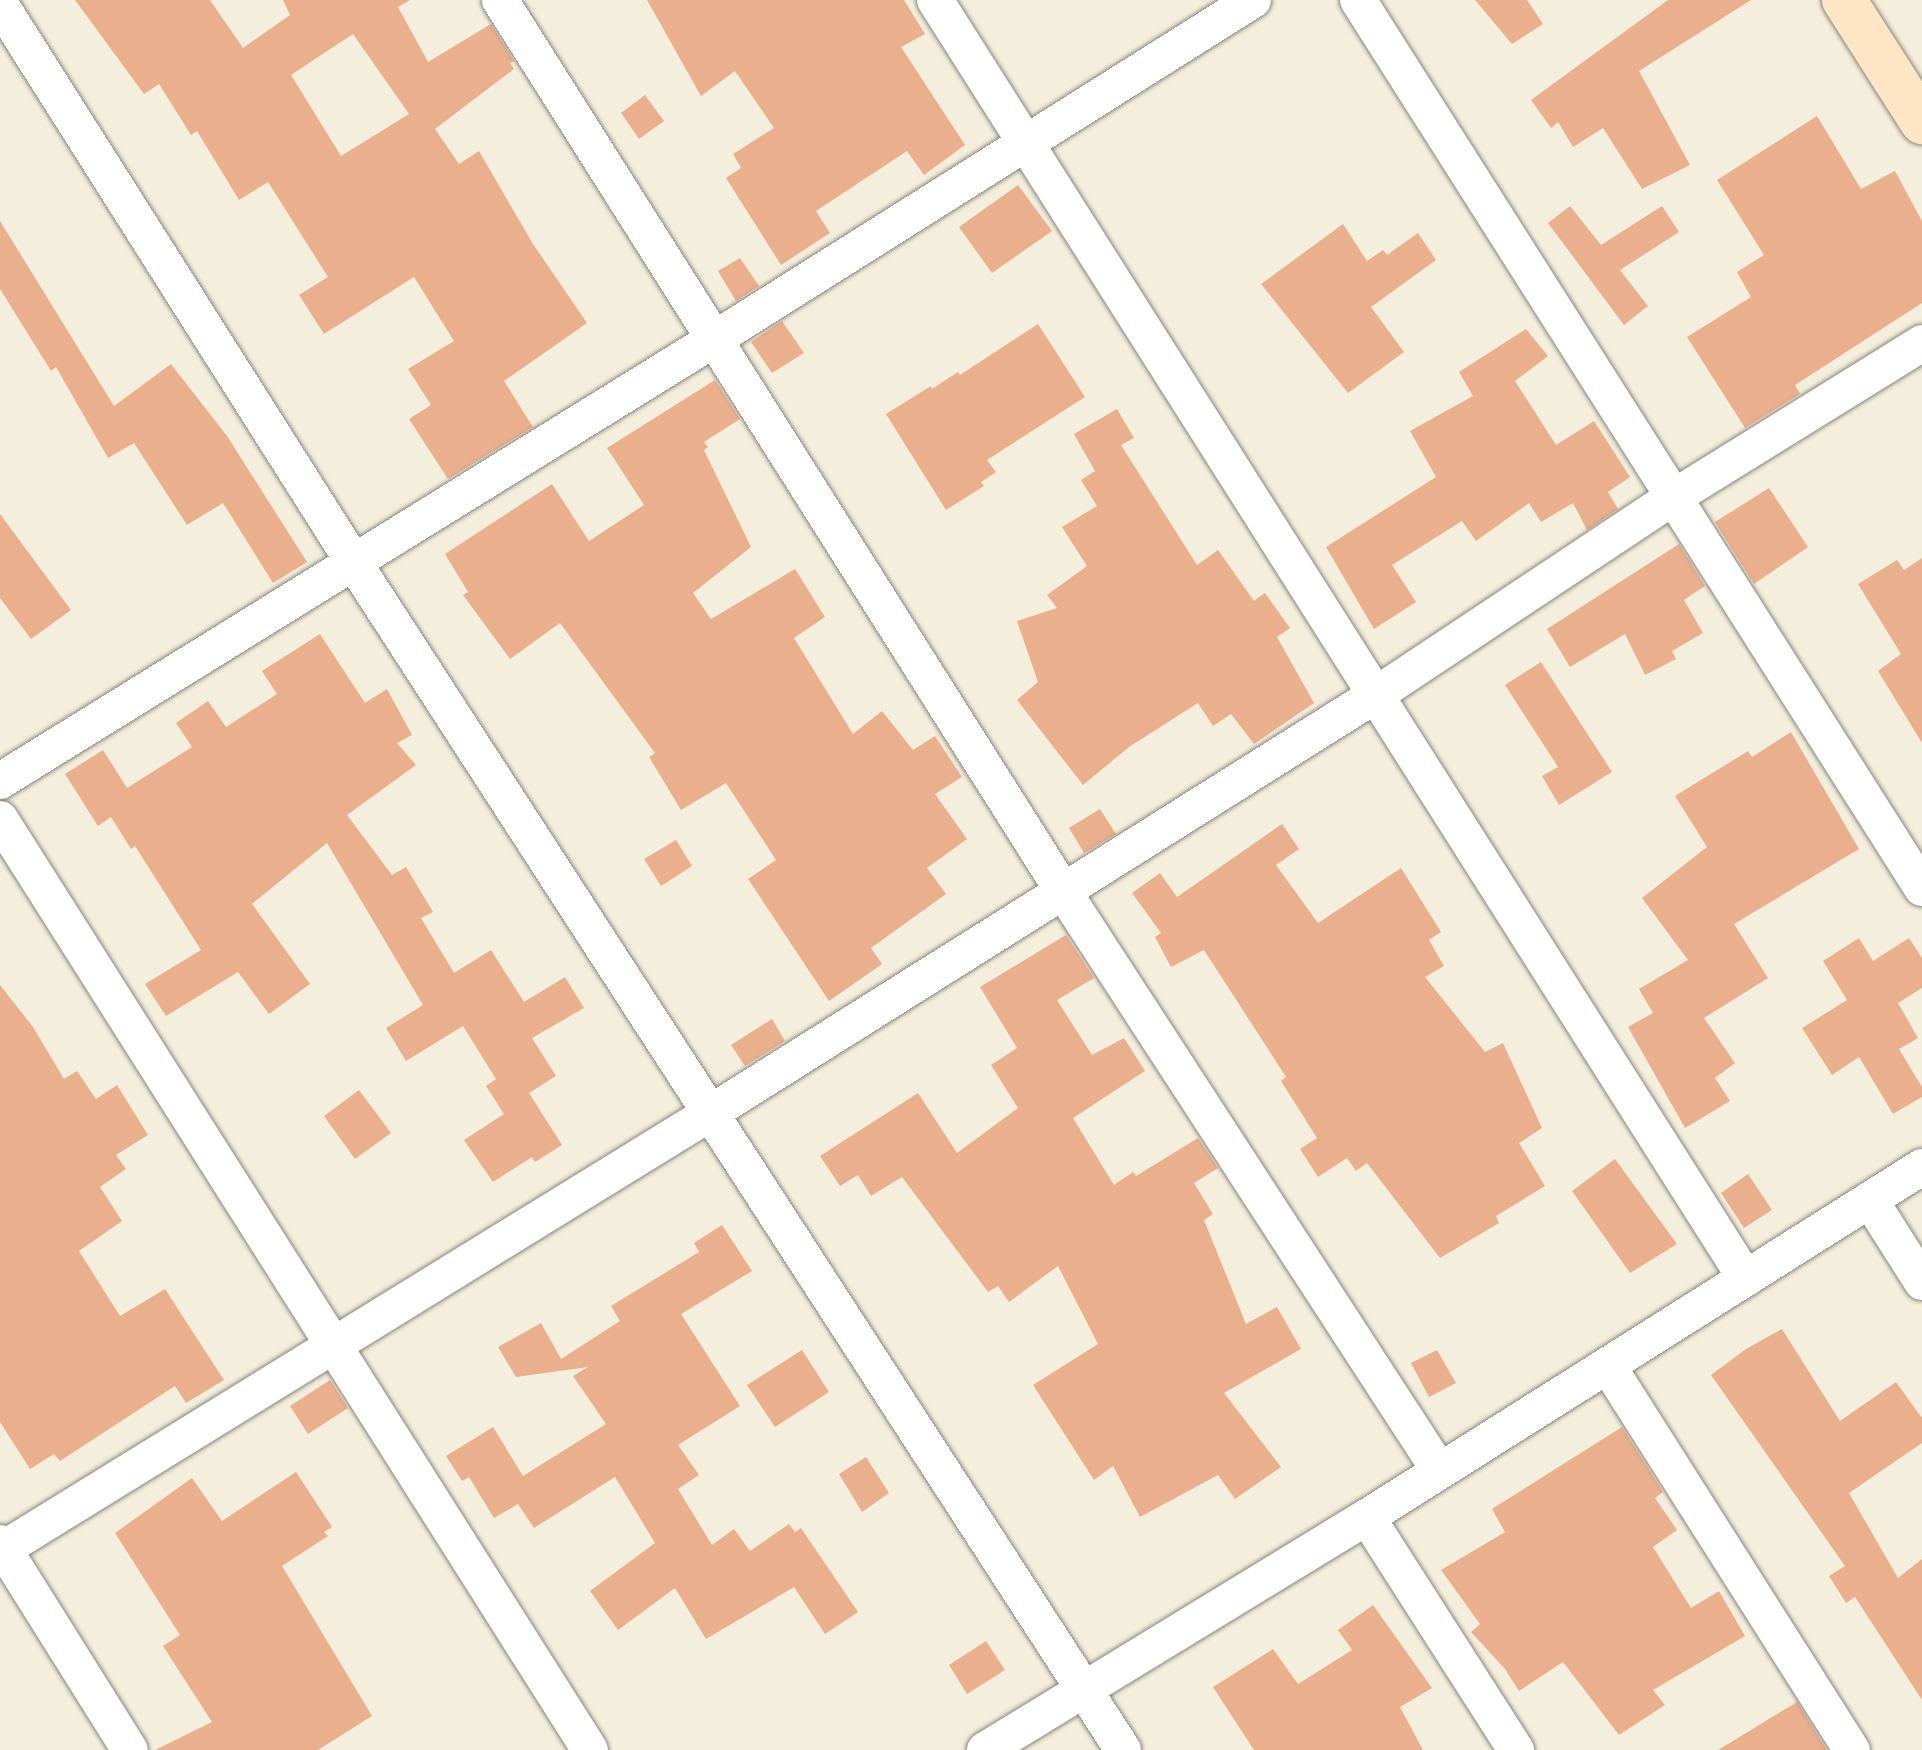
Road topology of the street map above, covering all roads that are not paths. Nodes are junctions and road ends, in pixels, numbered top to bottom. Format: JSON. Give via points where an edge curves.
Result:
{"nodes":[{"id":1,"x":500,"y":0,"type":"edge"},
{"id":2,"x":935,"y":0,"type":"edge"},
{"id":3,"x":1253,"y":0,"type":"edge"},
{"id":4,"x":1358,"y":0,"type":"edge"},
{"id":5,"x":1844,"y":0,"type":"edge"},
{"id":6,"x":0,"y":4,"type":"edge"},
{"id":7,"x":1922,"y":122,"type":"edge"},
{"id":8,"x":1028,"y":143,"type":"junction"},
{"id":9,"x":713,"y":340,"type":"junction"},
{"id":10,"x":1922,"y":343,"type":"edge"},
{"id":11,"x":1674,"y":497,"type":"junction"},
{"id":12,"x":354,"y":563,"type":"junction"},
{"id":13,"x":1374,"y":696,"type":"junction"},
{"id":14,"x":0,"y":781,"type":"edge"},
{"id":15,"x":0,"y":819,"type":"edge"},
{"id":16,"x":1922,"y":888,"type":"edge"},
{"id":17,"x":1063,"y":891,"type":"junction"},
{"id":18,"x":712,"y":1112,"type":"junction"},
{"id":19,"x":1922,"y":1167,"type":"edge"},
{"id":20,"x":1870,"y":1200,"type":"junction"},
{"id":21,"x":1746,"y":1279,"type":"junction"},
{"id":22,"x":1922,"y":1282,"type":"edge"},
{"id":23,"x":332,"y":1346,"type":"junction"},
{"id":24,"x":1608,"y":1366,"type":"junction"},
{"id":25,"x":1439,"y":1470,"type":"junction"},
{"id":26,"x":1367,"y":1517,"type":"junction"},
{"id":27,"x":1,"y":1548,"type":"edge"},
{"id":28,"x":1084,"y":1688,"type":"junction"},
{"id":29,"x":130,"y":1750,"type":"edge"},
{"id":30,"x":590,"y":1750,"type":"edge"},
{"id":31,"x":985,"y":1750,"type":"edge"},
{"id":32,"x":1123,"y":1750,"type":"edge"},
{"id":33,"x":1516,"y":1750,"type":"edge"},
{"id":34,"x":1852,"y":1750,"type":"edge"}],
"edges":[{"from":1,"to":9,"type":"street"},
{"from":2,"to":8,"type":"street"},
{"from":3,"to":8,"type":"street"},
{"from":4,"to":11,"type":"street"},
{"from":5,"to":7,"type":"street"},
{"from":6,"to":12,"type":"street"},
{"from":8,"to":9,"type":"street"},
{"from":8,"to":13,"type":"street"},
{"from":9,"to":12,"type":"street"},
{"from":9,"to":17,"type":"street"},
{"from":10,"to":11,"type":"street"},
{"from":11,"to":13,"type":"street"},
{"from":11,"to":16,"type":"street"},
{"from":12,"to":14,"type":"street"},
{"from":12,"to":18,"type":"street"},
{"from":13,"to":17,"type":"street"},
{"from":13,"to":21,"type":"street"},
{"from":15,"to":23,"type":"street"},
{"from":17,"to":18,"type":"street"},
{"from":17,"to":25,"type":"street"},
{"from":18,"to":23,"type":"street"},
{"from":18,"to":28,"type":"street"},
{"from":19,"to":20,"type":"street"},
{"from":20,"to":21,"type":"street"},
{"from":20,"to":22,"type":"street"},
{"from":21,"to":24,"type":"street"},
{"from":23,"to":27,"type":"street"},
{"from":23,"to":30,"type":"street"},
{"from":24,"to":25,"type":"street"},
{"from":24,"to":34,"type":"street"},
{"from":25,"to":26,"type":"street"},
{"from":26,"to":28,"type":"street"},
{"from":26,"to":33,"type":"street"},
{"from":27,"to":29,"type":"street"},
{"from":28,"to":31,"type":"street"},
{"from":28,"to":32,"type":"street"}]}
